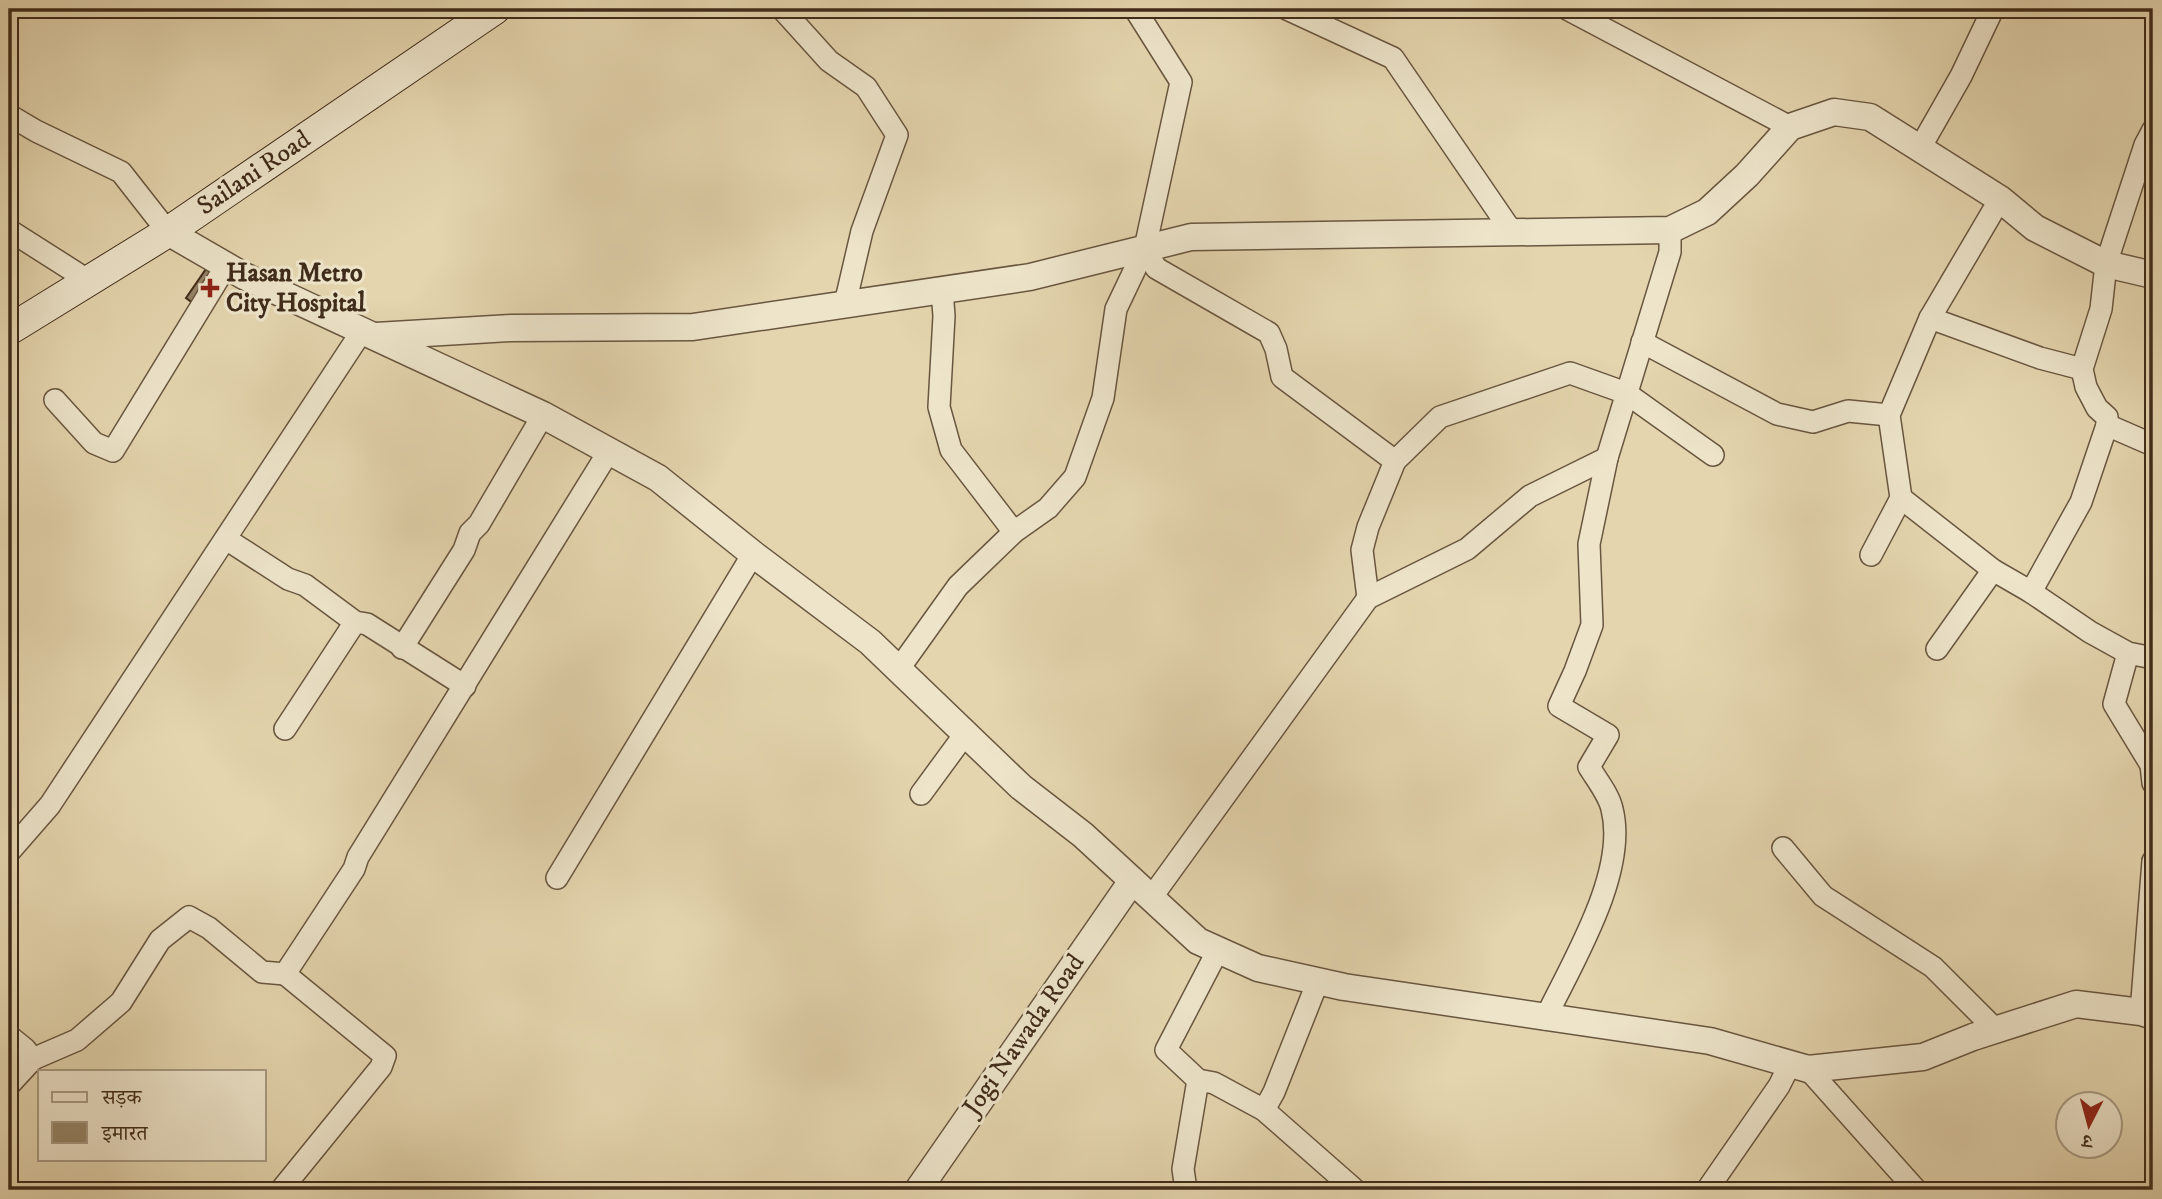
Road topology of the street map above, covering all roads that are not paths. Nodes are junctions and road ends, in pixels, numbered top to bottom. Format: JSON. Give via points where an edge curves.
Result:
{"nodes":[{"id":1,"x":495,"y":9,"type":"edge"},
{"id":2,"x":782,"y":9,"type":"edge"},
{"id":3,"x":1135,"y":9,"type":"edge"},
{"id":4,"x":1287,"y":9,"type":"edge"},
{"id":5,"x":1567,"y":9,"type":"edge"},
{"id":6,"x":1993,"y":9,"type":"edge"},
{"id":7,"x":9,"y":115,"type":"edge"},
{"id":8,"x":1790,"y":127,"type":"junction"},
{"id":9,"x":2153,"y":130,"type":"edge"},
{"id":10,"x":1920,"y":148,"type":"junction"},
{"id":11,"x":2000,"y":198,"type":"junction"},
{"id":12,"x":9,"y":230,"type":"edge"},
{"id":13,"x":1670,"y":230,"type":"junction"},
{"id":14,"x":169,"y":232,"type":"junction"},
{"id":15,"x":1512,"y":232,"type":"junction"},
{"id":16,"x":1145,"y":248,"type":"junction"},
{"id":17,"x":2106,"y":264,"type":"junction"},
{"id":18,"x":226,"y":266,"type":"junction"},
{"id":19,"x":2153,"y":275,"type":"edge"},
{"id":20,"x":89,"y":281,"type":"junction"},
{"id":21,"x":943,"y":290,"type":"junction"},
{"id":22,"x":845,"y":304,"type":"junction"},
{"id":23,"x":1930,"y":318,"type":"junction"},
{"id":24,"x":9,"y":330,"type":"edge"},
{"id":25,"x":368,"y":334,"type":"junction"},
{"id":26,"x":1642,"y":342,"type":"junction"},
{"id":27,"x":2082,"y":369,"type":"junction"},
{"id":28,"x":1626,"y":393,"type":"junction"},
{"id":29,"x":55,"y":400,"type":"dead end"},
{"id":30,"x":543,"y":415,"type":"junction"},
{"id":31,"x":1889,"y":415,"type":"junction"},
{"id":32,"x":2107,"y":425,"type":"junction"},
{"id":33,"x":2153,"y":445,"type":"edge"},
{"id":34,"x":609,"y":451,"type":"junction"},
{"id":35,"x":1713,"y":455,"type":"dead end"},
{"id":36,"x":1607,"y":458,"type":"junction"},
{"id":37,"x":1395,"y":461,"type":"junction"},
{"id":38,"x":1901,"y":498,"type":"junction"},
{"id":39,"x":1014,"y":532,"type":"junction"},
{"id":40,"x":226,"y":539,"type":"junction"},
{"id":41,"x":753,"y":554,"type":"junction"},
{"id":42,"x":1871,"y":555,"type":"dead end"},
{"id":43,"x":1993,"y":570,"type":"junction"},
{"id":44,"x":2031,"y":592,"type":"junction"},
{"id":45,"x":1368,"y":598,"type":"junction"},
{"id":46,"x":355,"y":622,"type":"junction"},
{"id":47,"x":402,"y":648,"type":"junction"},
{"id":48,"x":1937,"y":649,"type":"dead end"},
{"id":49,"x":2128,"y":653,"type":"junction"},
{"id":50,"x":2153,"y":658,"type":"edge"},
{"id":51,"x":898,"y":670,"type":"junction"},
{"id":52,"x":465,"y":686,"type":"junction"},
{"id":53,"x":285,"y":729,"type":"dead end"},
{"id":54,"x":965,"y":734,"type":"junction"},
{"id":55,"x":2153,"y":783,"type":"edge"},
{"id":56,"x":920,"y":794,"type":"dead end"},
{"id":57,"x":1783,"y":848,"type":"dead end"},
{"id":58,"x":9,"y":852,"type":"edge"},
{"id":59,"x":2153,"y":861,"type":"edge"},
{"id":60,"x":557,"y":878,"type":"dead end"},
{"id":61,"x":1132,"y":881,"type":"junction"},
{"id":62,"x":1151,"y":898,"type":"junction"},
{"id":63,"x":1218,"y":950,"type":"junction"},
{"id":64,"x":285,"y":974,"type":"junction"},
{"id":65,"x":1318,"y":981,"type":"junction"},
{"id":66,"x":2147,"y":1014,"type":"edge"},
{"id":67,"x":1545,"y":1018,"type":"junction"},
{"id":68,"x":1996,"y":1030,"type":"junction"},
{"id":69,"x":9,"y":1036,"type":"edge"},
{"id":70,"x":33,"y":1059,"type":"junction"},
{"id":71,"x":1799,"y":1066,"type":"junction"},
{"id":72,"x":1198,"y":1080,"type":"junction"},
{"id":73,"x":9,"y":1085,"type":"edge"},
{"id":74,"x":1264,"y":1110,"type":"junction"},
{"id":75,"x":281,"y":1190,"type":"edge"},
{"id":76,"x":918,"y":1190,"type":"edge"},
{"id":77,"x":1186,"y":1190,"type":"edge"},
{"id":78,"x":1355,"y":1190,"type":"edge"},
{"id":79,"x":1707,"y":1190,"type":"edge"},
{"id":80,"x":1916,"y":1190,"type":"edge"}],
"edges":[{"from":1,"to":14,"type":"main road","name":"Sailani Road"},
{"from":2,"to":22,"type":"street","via":[[829,61],[866,87],[897,135],[862,231]]},
{"from":3,"to":16,"type":"street","via":[[1181,82]]},
{"from":4,"to":15,"type":"street","via":[[1393,58]]},
{"from":5,"to":8,"type":"street"},
{"from":6,"to":10,"type":"street"},
{"from":7,"to":14,"type":"street","via":[[121,172]]},
{"from":8,"to":10,"type":"street","via":[[1834,112],[1870,117]]},
{"from":8,"to":13,"type":"street","via":[[1707,212]]},
{"from":9,"to":17,"type":"street"},
{"from":10,"to":11,"type":"street"},
{"from":11,"to":17,"type":"street","via":[[2035,228]]},
{"from":11,"to":23,"type":"street"},
{"from":12,"to":20,"type":"street"},
{"from":13,"to":15,"type":"street"},
{"from":13,"to":26,"type":"street","via":[[1670,253]]},
{"from":14,"to":18,"type":"street"},
{"from":14,"to":20,"type":"main road","name":"Sailani Road"},
{"from":15,"to":16,"type":"street","via":[[1191,237]]},
{"from":16,"to":21,"type":"street","via":[[1030,277]]},
{"from":16,"to":37,"type":"street","via":[[1156,268],[1269,333],[1282,377]]},
{"from":16,"to":39,"type":"street","via":[[1116,309],[1103,398],[1075,477],[1048,508]]},
{"from":17,"to":19,"type":"street"},
{"from":17,"to":27,"type":"street","via":[[2101,309]]},
{"from":18,"to":25,"type":"street"},
{"from":18,"to":29,"type":"street","via":[[113,450],[94,443]]},
{"from":20,"to":24,"type":"main road","name":"Sailani Road"},
{"from":21,"to":22,"type":"street"},
{"from":21,"to":39,"type":"street","via":[[939,407],[951,450]]},
{"from":22,"to":25,"type":"street","via":[[693,327]]},
{"from":23,"to":27,"type":"street"},
{"from":23,"to":31,"type":"street"},
{"from":25,"to":30,"type":"street"},
{"from":25,"to":40,"type":"street"},
{"from":26,"to":28,"type":"street"},
{"from":26,"to":31,"type":"street","via":[[1777,414],[1813,422],[1848,411]]},
{"from":27,"to":32,"type":"street","via":[[2086,387],[2096,408],[2107,417]]},
{"from":28,"to":35,"type":"street"},
{"from":28,"to":36,"type":"street"},
{"from":28,"to":37,"type":"street","via":[[1570,373],[1440,417]]},
{"from":30,"to":34,"type":"street"},
{"from":30,"to":47,"type":"street"},
{"from":31,"to":38,"type":"street"},
{"from":32,"to":33,"type":"street"},
{"from":32,"to":44,"type":"street","via":[[2081,502]]},
{"from":34,"to":41,"type":"street","via":[[658,478]]},
{"from":34,"to":52,"type":"street"},
{"from":36,"to":45,"type":"street","via":[[1530,496],[1467,549]]},
{"from":36,"to":67,"type":"street","via":[[1589,544],[1592,625],[1559,706],[1608,735],[1589,767],[1612,806],[1617,838],[1606,892]]},
{"from":37,"to":45,"type":"street","via":[[1363,550]]},
{"from":38,"to":42,"type":"street"},
{"from":38,"to":43,"type":"street"},
{"from":39,"to":51,"type":"street","via":[[958,586]]},
{"from":40,"to":46,"type":"street","via":[[305,585]]},
{"from":40,"to":58,"type":"street","via":[[50,805]]},
{"from":41,"to":51,"type":"street","via":[[870,642]]},
{"from":41,"to":60,"type":"street"},
{"from":43,"to":44,"type":"street"},
{"from":43,"to":48,"type":"street"},
{"from":44,"to":49,"type":"street"},
{"from":45,"to":62,"type":"street"},
{"from":46,"to":47,"type":"street","via":[[367,624]]},
{"from":46,"to":53,"type":"street"},
{"from":47,"to":52,"type":"street"},
{"from":49,"to":50,"type":"street"},
{"from":49,"to":55,"type":"street","via":[[2114,704],[2151,765]]},
{"from":51,"to":54,"type":"street"},
{"from":52,"to":64,"type":"street"},
{"from":54,"to":56,"type":"street"},
{"from":54,"to":61,"type":"street"},
{"from":57,"to":68,"type":"street","via":[[1823,896],[1933,967]]},
{"from":59,"to":66,"type":"street"},
{"from":61,"to":62,"type":"street"},
{"from":61,"to":76,"type":"street","name":"Jogi Nawada Road"},
{"from":62,"to":63,"type":"street","via":[[1198,941]]},
{"from":63,"to":65,"type":"street","via":[[1258,968]]},
{"from":63,"to":72,"type":"street","via":[[1166,1051]]},
{"from":64,"to":70,"type":"street","via":[[262,972],[190,917],[160,940],[121,1002],[77,1040]]},
{"from":64,"to":75,"type":"street","via":[[385,1056],[382,1067]]},
{"from":65,"to":67,"type":"street"},
{"from":65,"to":74,"type":"street","via":[[1275,1093]]},
{"from":66,"to":68,"type":"street","via":[[2076,1004]]},
{"from":67,"to":71,"type":"street","via":[[1710,1041]]},
{"from":68,"to":71,"type":"street","via":[[1923,1057]]},
{"from":69,"to":70,"type":"street"},
{"from":70,"to":73,"type":"street"},
{"from":71,"to":79,"type":"street","via":[[1779,1086]]},
{"from":71,"to":80,"type":"street"},
{"from":72,"to":74,"type":"street","via":[[1214,1083]]},
{"from":72,"to":77,"type":"street","via":[[1183,1169]]},
{"from":74,"to":78,"type":"street"}]}
